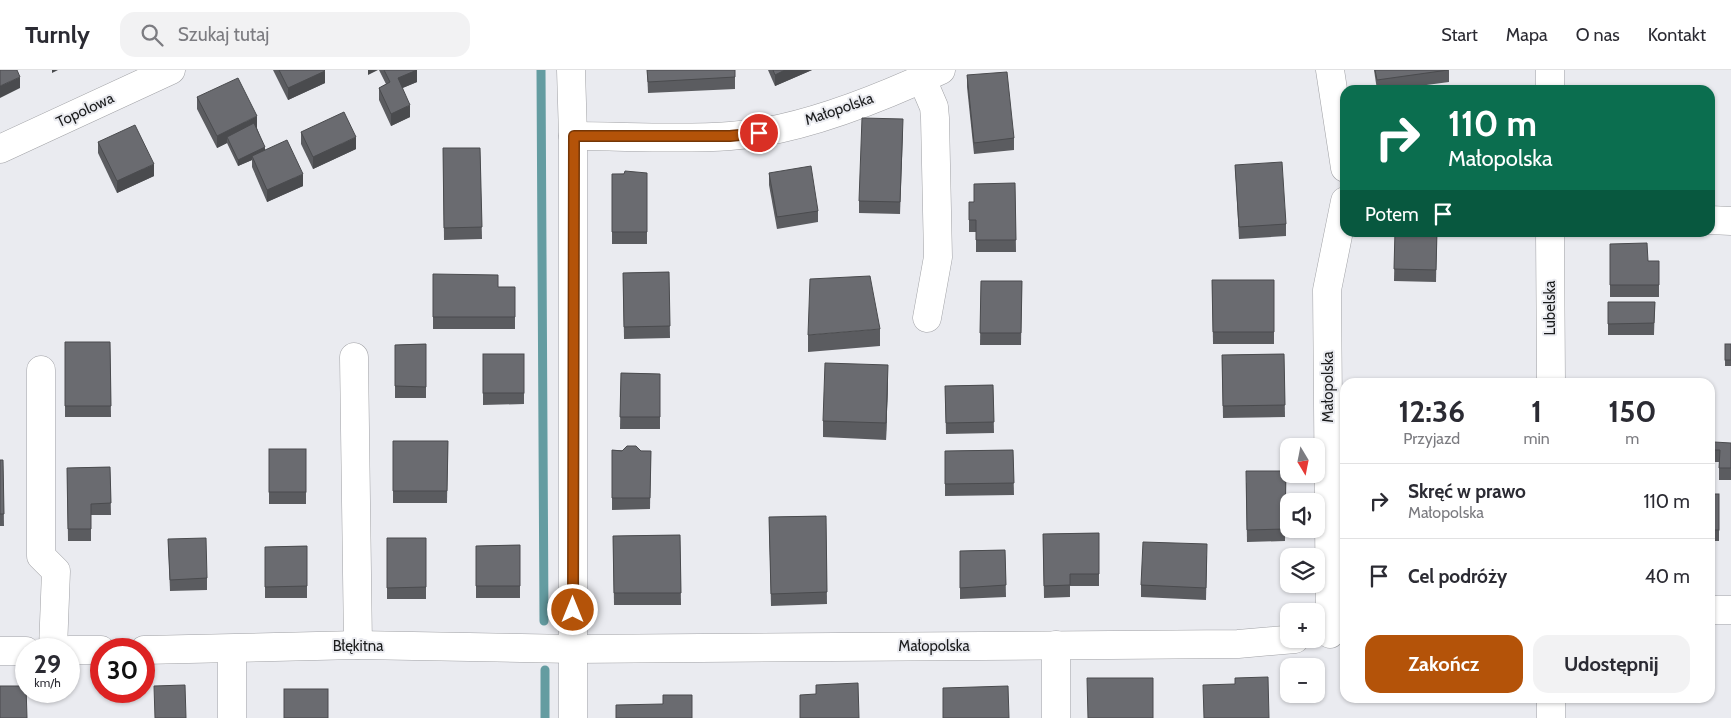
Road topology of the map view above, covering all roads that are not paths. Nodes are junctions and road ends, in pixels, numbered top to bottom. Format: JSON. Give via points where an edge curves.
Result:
{"nodes":[{"id":1,"x":171,"y":70,"type":"edge"},
{"id":2,"x":571,"y":70,"type":"edge"},
{"id":3,"x":1330,"y":70,"type":"edge"},
{"id":4,"x":1550,"y":70,"type":"edge"},
{"id":5,"x":932,"y":74,"type":"edge"},
{"id":6,"x":1550,"y":85,"type":"edge"},
{"id":7,"x":1340,"y":135,"type":"edge"},
{"id":8,"x":574,"y":136,"type":"junction"},
{"id":9,"x":0,"y":150,"type":"edge"},
{"id":10,"x":1715,"y":220,"type":"edge"},
{"id":11,"x":1731,"y":221,"type":"edge"},
{"id":12,"x":1340,"y":226,"type":"edge"},
{"id":13,"x":1550,"y":237,"type":"edge"},
{"id":14,"x":927,"y":318,"type":"dead end"},
{"id":15,"x":354,"y":357,"type":"dead end"},
{"id":16,"x":40,"y":370,"type":"dead end"},
{"id":17,"x":1551,"y":378,"type":"edge"},
{"id":18,"x":1715,"y":610,"type":"edge"},
{"id":19,"x":1731,"y":610,"type":"edge"},
{"id":20,"x":1330,"y":634,"type":"edge"},
{"id":21,"x":54,"y":638,"type":"edge"},
{"id":22,"x":1280,"y":640,"type":"edge"},
{"id":23,"x":358,"y":645,"type":"junction"},
{"id":24,"x":1056,"y":645,"type":"junction"},
{"id":25,"x":232,"y":649,"type":"junction"},
{"id":26,"x":573,"y":649,"type":"junction"},
{"id":27,"x":15,"y":650,"type":"edge"},
{"id":28,"x":155,"y":650,"type":"edge"},
{"id":29,"x":0,"y":651,"type":"edge"},
{"id":30,"x":1551,"y":703,"type":"edge"},
{"id":31,"x":232,"y":718,"type":"edge"},
{"id":32,"x":573,"y":718,"type":"edge"},
{"id":33,"x":1056,"y":718,"type":"edge"},
{"id":34,"x":1551,"y":718,"type":"edge"}],
"edges":[{"from":1,"to":9,"type":"street","name":"Topolowa"},
{"from":2,"to":8,"type":"street"},
{"from":3,"to":7,"type":"street"},
{"from":4,"to":6,"type":"street"},
{"from":5,"to":8,"type":"street","name":"Małopolska","via":[[820,117],[759,133],[730,136]]},
{"from":5,"to":14,"type":"street","name":"Małopolska","via":[[936,118],[938,257]]},
{"from":8,"to":26,"type":"street"},
{"from":10,"to":11,"type":"street"},
{"from":12,"to":20,"type":"street","name":"Małopolska","via":[[1327,290]]},
{"from":13,"to":17,"type":"street","name":"Lubelska"},
{"from":15,"to":23,"type":"street"},
{"from":16,"to":21,"type":"street","via":[[41,556],[56,571]]},
{"from":18,"to":19,"type":"street"},
{"from":22,"to":24,"type":"street","name":"Małopolska","via":[[1238,644]]},
{"from":23,"to":25,"type":"street","name":"Błękitna"},
{"from":23,"to":26,"type":"street","name":"Błękitna"},
{"from":24,"to":26,"type":"street","name":"Małopolska"},
{"from":24,"to":33,"type":"street"},
{"from":25,"to":28,"type":"street","name":"Błękitna"},
{"from":25,"to":31,"type":"street"},
{"from":26,"to":32,"type":"street"},
{"from":27,"to":29,"type":"street"},
{"from":30,"to":34,"type":"street"}]}
